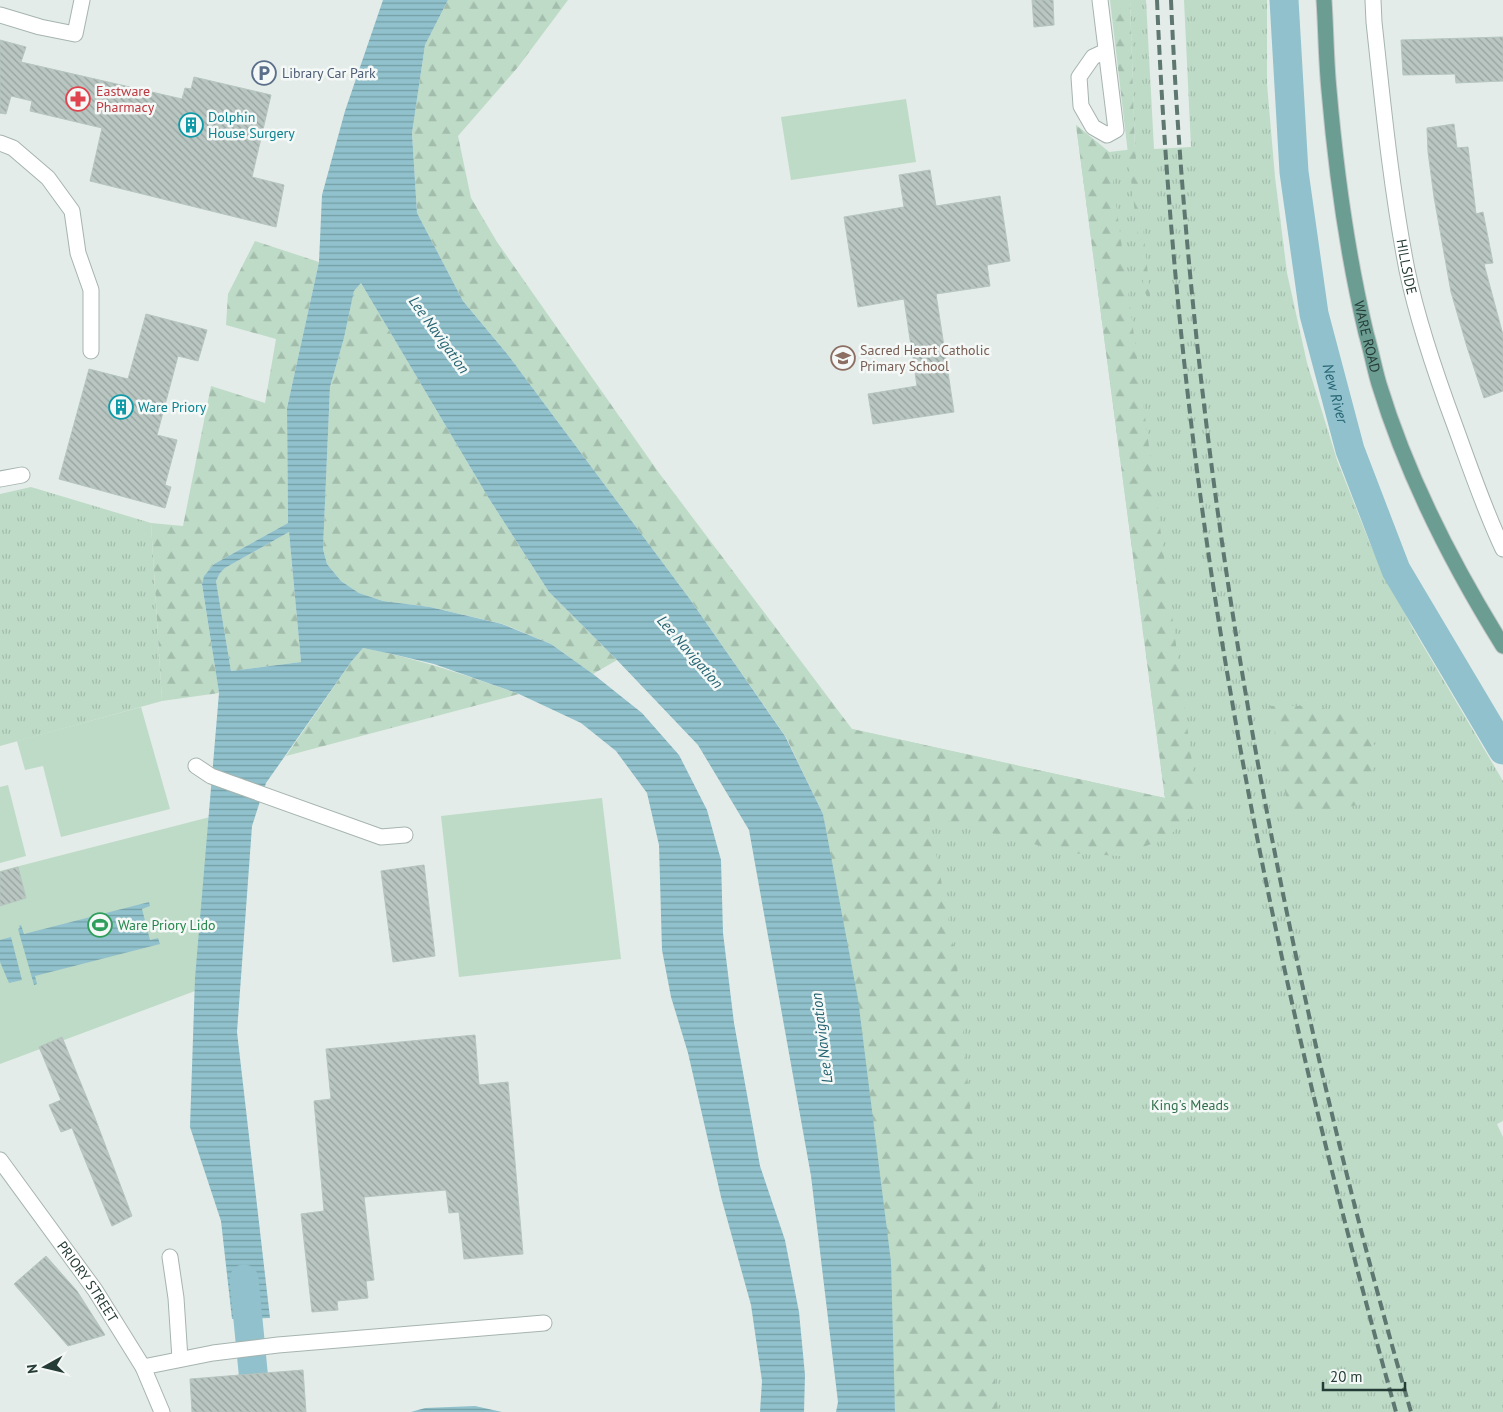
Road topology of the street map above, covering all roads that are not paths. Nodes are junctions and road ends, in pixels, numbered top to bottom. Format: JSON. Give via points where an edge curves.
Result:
{"nodes":[{"id":1,"x":82,"y":0,"type":"edge"},
{"id":2,"x":1100,"y":0,"type":"edge"},
{"id":3,"x":1324,"y":0,"type":"edge"},
{"id":4,"x":1373,"y":0,"type":"edge"},
{"id":5,"x":0,"y":15,"type":"edge"},
{"id":6,"x":1106,"y":51,"type":"junction"},
{"id":7,"x":0,"y":143,"type":"edge"},
{"id":8,"x":91,"y":350,"type":"dead end"},
{"id":9,"x":22,"y":475,"type":"dead end"},
{"id":10,"x":0,"y":480,"type":"edge"},
{"id":11,"x":1497,"y":520,"type":"edge"},
{"id":12,"x":1503,"y":549,"type":"edge"},
{"id":13,"x":1503,"y":646,"type":"edge"},
{"id":14,"x":196,"y":766,"type":"dead end"},
{"id":15,"x":406,"y":835,"type":"dead end"},
{"id":16,"x":0,"y":1160,"type":"edge"},
{"id":17,"x":170,"y":1257,"type":"dead end"},
{"id":18,"x":544,"y":1323,"type":"dead end"},
{"id":19,"x":180,"y":1359,"type":"junction"},
{"id":20,"x":143,"y":1367,"type":"junction"},
{"id":21,"x":162,"y":1412,"type":"edge"}],
"edges":[{"from":1,"to":5,"type":"street","via":[[75,34]]},
{"from":2,"to":6,"type":"street"},
{"from":3,"to":13,"type":"main road","name":"WARE ROAD","via":[[1328,90],[1344,219],[1358,300],[1379,384],[1408,463],[1445,545]]},
{"from":4,"to":11,"type":"street","name":"HILLSIDE","via":[[1391,176],[1422,330],[1436,373]]},
{"from":6,"to":6,"type":"street","via":[[1116,130],[1107,135],[1093,127],[1081,106],[1079,76],[1093,57]]},
{"from":7,"to":8,"type":"street","via":[[12,148],[48,178],[72,211],[78,253],[91,290]]},
{"from":9,"to":10,"type":"street"},
{"from":11,"to":12,"type":"street","name":"HILLSIDE"},
{"from":14,"to":15,"type":"street","via":[[211,776],[381,838]]},
{"from":16,"to":20,"type":"street","name":"PRIORY STREET","via":[[95,1290]]},
{"from":17,"to":19,"type":"street"},
{"from":18,"to":19,"type":"street","via":[[278,1345]]},
{"from":19,"to":20,"type":"street"},
{"from":20,"to":21,"type":"street","name":"PRIORY STREET"}]}
